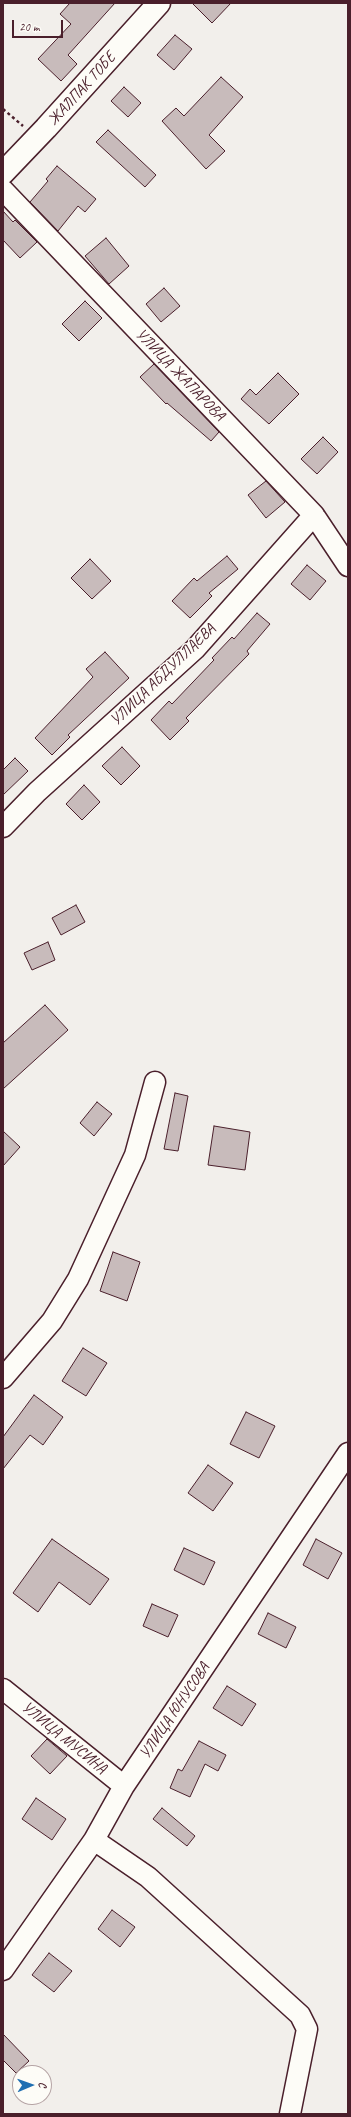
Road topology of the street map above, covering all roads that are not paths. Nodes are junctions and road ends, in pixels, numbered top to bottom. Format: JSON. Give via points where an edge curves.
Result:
{"nodes":[{"id":1,"x":159,"y":3,"type":"edge"},
{"id":2,"x":3,"y":173,"type":"edge"},
{"id":3,"x":3,"y":190,"type":"edge"},
{"id":4,"x":314,"y":515,"type":"junction"},
{"id":5,"x":348,"y":566,"type":"edge"},
{"id":6,"x":3,"y":827,"type":"edge"},
{"id":7,"x":155,"y":1082,"type":"dead end"},
{"id":8,"x":3,"y":1378,"type":"edge"},
{"id":9,"x":348,"y":1453,"type":"edge"},
{"id":10,"x":3,"y":1689,"type":"edge"},
{"id":11,"x":124,"y":1786,"type":"junction"},
{"id":12,"x":94,"y":1840,"type":"junction"},
{"id":13,"x":3,"y":1970,"type":"edge"},
{"id":14,"x":290,"y":2114,"type":"edge"}],
"edges":[{"from":1,"to":2,"type":"main road","name":"ЖАЛПАК ТОБЕ"},
{"from":3,"to":4,"type":"street","name":"УЛИЦА ЖАПАРОВА"},
{"from":4,"to":5,"type":"street","name":"УЛИЦА ЖАПАРОВА"},
{"from":4,"to":6,"type":"street","name":"УЛИЦА АБДУЛЛАЕВА","via":[[195,649],[37,792]]},
{"from":7,"to":8,"type":"street","via":[[135,1155],[78,1280],[52,1321]]},
{"from":9,"to":11,"type":"street","name":"УЛИЦА ЮНУСОВА"},
{"from":10,"to":11,"type":"street","name":"УЛИЦА МУСИНА"},
{"from":11,"to":12,"type":"street","name":"УЛИЦА ЮНУСОВА"},
{"from":12,"to":13,"type":"street","name":"УЛИЦА ЮНУСОВА"},
{"from":12,"to":14,"type":"street","via":[[148,1877],[300,2015],[307,2029]]}]}
